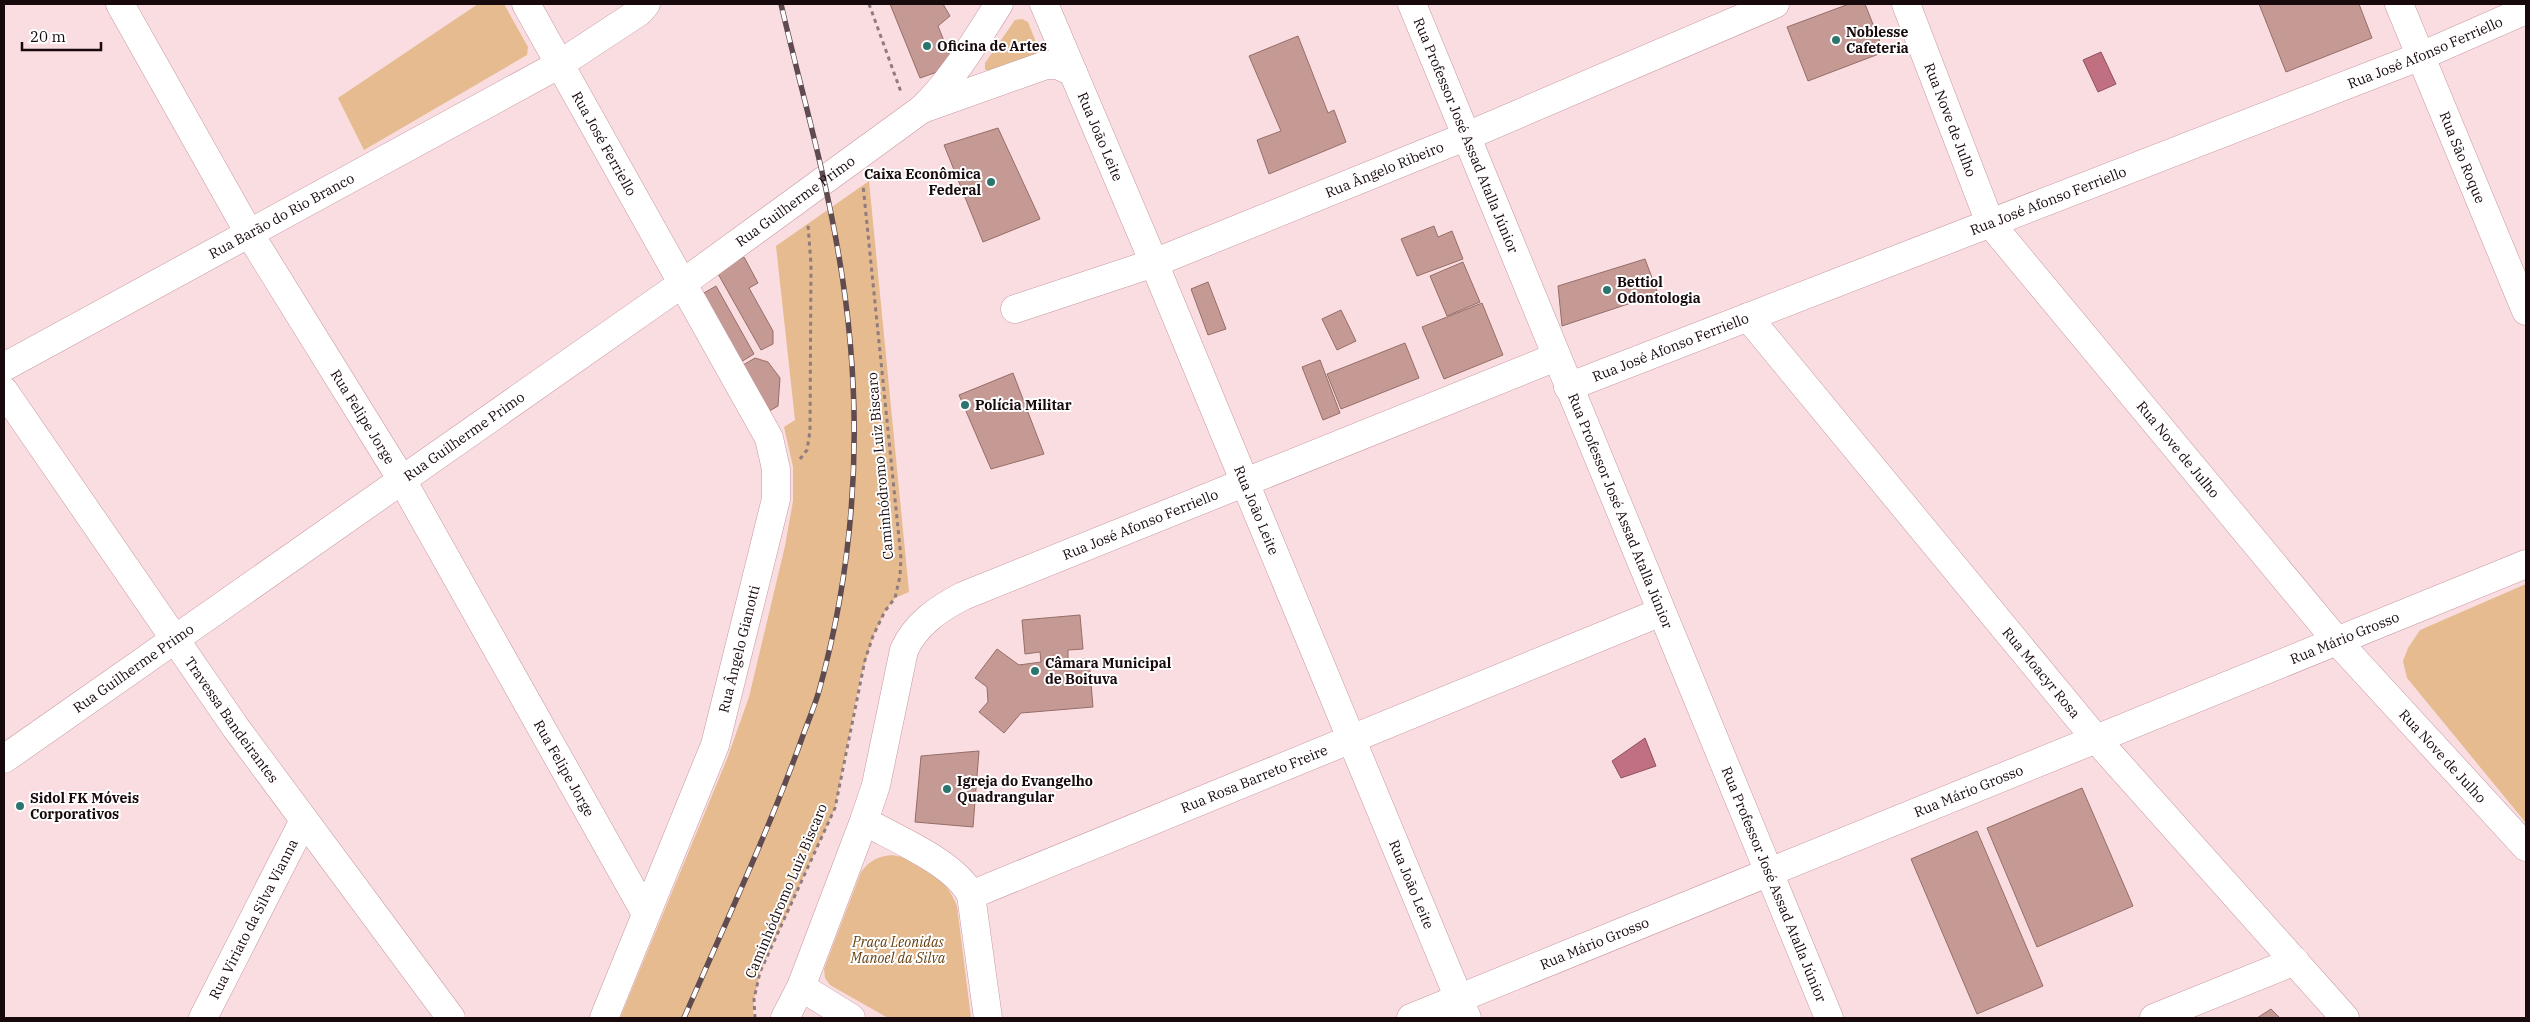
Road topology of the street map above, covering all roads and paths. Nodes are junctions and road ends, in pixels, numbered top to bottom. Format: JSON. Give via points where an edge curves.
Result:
{"nodes":[{"id":1,"x":120,"y":4,"type":"edge"},
{"id":2,"x":526,"y":4,"type":"edge"},
{"id":3,"x":646,"y":4,"type":"edge"},
{"id":4,"x":869,"y":4,"type":"edge"},
{"id":5,"x":999,"y":4,"type":"edge"},
{"id":6,"x":1044,"y":4,"type":"edge"},
{"id":7,"x":1412,"y":4,"type":"edge"},
{"id":8,"x":1775,"y":4,"type":"edge"},
{"id":9,"x":1906,"y":4,"type":"edge"},
{"id":10,"x":2399,"y":4,"type":"edge"},
{"id":11,"x":2526,"y":10,"type":"edge"},
{"id":12,"x":2421,"y":56,"type":"junction"},
{"id":13,"x":560,"y":64,"type":"junction"},
{"id":14,"x":1073,"y":72,"type":"junction"},
{"id":15,"x":918,"y":112,"type":"junction"},
{"id":16,"x":1467,"y":136,"type":"junction"},
{"id":17,"x":860,"y":154,"type":"junction"},
{"id":18,"x":800,"y":198,"type":"junction"},
{"id":19,"x":1990,"y":223,"type":"junction"},
{"id":20,"x":249,"y":234,"type":"junction"},
{"id":21,"x":1154,"y":263,"type":"junction"},
{"id":22,"x":683,"y":283,"type":"junction"},
{"id":23,"x":1016,"y":309,"type":"dead end"},
{"id":24,"x":2526,"y":311,"type":"edge"},
{"id":25,"x":1748,"y":317,"type":"junction"},
{"id":26,"x":1556,"y":357,"type":"junction"},
{"id":27,"x":4,"y":367,"type":"edge"},
{"id":28,"x":1568,"y":387,"type":"junction"},
{"id":29,"x":4,"y":391,"type":"edge"},
{"id":30,"x":776,"y":469,"type":"junction"},
{"id":31,"x":402,"y":480,"type":"junction"},
{"id":32,"x":1244,"y":483,"type":"junction"},
{"id":33,"x":2526,"y":564,"type":"edge"},
{"id":34,"x":1661,"y":612,"type":"junction"},
{"id":35,"x":174,"y":640,"type":"junction"},
{"id":36,"x":2337,"y":641,"type":"junction"},
{"id":37,"x":1350,"y":739,"type":"junction"},
{"id":38,"x":2096,"y":739,"type":"junction"},
{"id":39,"x":4,"y":759,"type":"edge"},
{"id":40,"x":304,"y":820,"type":"junction"},
{"id":41,"x":864,"y":821,"type":"junction"},
{"id":42,"x":2526,"y":847,"type":"edge"},
{"id":43,"x":1768,"y":873,"type":"junction"},
{"id":44,"x":971,"y":895,"type":"junction"},
{"id":45,"x":645,"y":912,"type":"junction"},
{"id":46,"x":2295,"y":961,"type":"junction"},
{"id":47,"x":800,"y":987,"type":"junction"},
{"id":48,"x":1463,"y":1009,"type":"edge"},
{"id":49,"x":204,"y":1018,"type":"edge"},
{"id":50,"x":451,"y":1018,"type":"edge"},
{"id":51,"x":604,"y":1018,"type":"edge"},
{"id":52,"x":755,"y":1018,"type":"edge"},
{"id":53,"x":785,"y":1018,"type":"edge"},
{"id":54,"x":851,"y":1018,"type":"edge"},
{"id":55,"x":988,"y":1018,"type":"edge"},
{"id":56,"x":1411,"y":1018,"type":"edge"},
{"id":57,"x":1828,"y":1018,"type":"edge"},
{"id":58,"x":2154,"y":1018,"type":"edge"},
{"id":59,"x":2345,"y":1018,"type":"edge"}],
"edges":[{"from":1,"to":20,"type":"street","name":"Rua Felipe Jorge"},
{"from":2,"to":13,"type":"street","name":"Rua José Ferriello"},
{"from":3,"to":13,"type":"street","name":"Rua Barão do Rio Branco","via":[[639,12]]},
{"from":4,"to":15,"type":"path","via":[[904,100]]},
{"from":5,"to":15,"type":"street","via":[[943,90]]},
{"from":6,"to":14,"type":"street","name":"Rua João Leite"},
{"from":7,"to":16,"type":"street","name":"Rua Professor José Assad Atalla Júnior"},
{"from":8,"to":16,"type":"street","name":"Rua Ângelo Ribeiro"},
{"from":9,"to":19,"type":"street","name":"Rua Nove de Julho"},
{"from":10,"to":12,"type":"street","name":"Rua São Roque"},
{"from":11,"to":12,"type":"street","name":"Rua José Afonso Ferriello"},
{"from":12,"to":19,"type":"street","name":"Rua José Afonso Ferriello"},
{"from":12,"to":24,"type":"street","name":"Rua São Roque"},
{"from":13,"to":20,"type":"street","name":"Rua Barão do Rio Branco"},
{"from":13,"to":22,"type":"street","name":"Rua José Ferriello"},
{"from":14,"to":15,"type":"street","via":[[1057,65],[1046,65]]},
{"from":14,"to":21,"type":"street","name":"Rua João Leite"},
{"from":15,"to":17,"type":"street","name":"Rua Guilherme Primo"},
{"from":16,"to":21,"type":"street","name":"Rua Ângelo Ribeiro"},
{"from":16,"to":26,"type":"street","name":"Rua Professor José Assad Atalla Júnior"},
{"from":17,"to":18,"type":"street","name":"Rua Guilherme Primo"},
{"from":17,"to":52,"type":"path","name":"Caminhódromo Luiz Biscaro","via":[[901,558],[900,576],[895,598],[877,628],[866,660],[835,808],[760,972],[754,999]]},
{"from":18,"to":22,"type":"street","name":"Rua Guilherme Primo"},
{"from":18,"to":30,"type":"path","via":[[808,223],[811,264],[810,431],[807,450],[793,467]]},
{"from":19,"to":25,"type":"street","name":"Rua José Afonso Ferriello"},
{"from":19,"to":36,"type":"street","name":"Rua Nove de Julho"},
{"from":20,"to":27,"type":"street","name":"Rua Barão do Rio Branco"},
{"from":20,"to":31,"type":"street","name":"Rua Felipe Jorge"},
{"from":21,"to":23,"type":"street","name":"Rua Ângelo Ribeiro"},
{"from":21,"to":32,"type":"street","name":"Rua João Leite"},
{"from":22,"to":30,"type":"street","name":"Rua Ângelo Gianotti","via":[[769,438]]},
{"from":22,"to":31,"type":"street","name":"Rua Guilherme Primo"},
{"from":25,"to":28,"type":"street","name":"Rua José Afonso Ferriello"},
{"from":25,"to":38,"type":"street","name":"Rua Moacyr Rosa"},
{"from":26,"to":28,"type":"street","name":"Rua Professor José Assad Atalla Júnior"},
{"from":26,"to":32,"type":"street","name":"Rua José Afonso Ferriello"},
{"from":28,"to":34,"type":"street","name":"Rua Professor José Assad Atalla Júnior"},
{"from":29,"to":35,"type":"street","name":"Travessa Bandeirantes"},
{"from":30,"to":45,"type":"street","name":"Rua Ângelo Gianotti","via":[[776,499],[715,745]]},
{"from":31,"to":35,"type":"street","name":"Rua Guilherme Primo"},
{"from":31,"to":45,"type":"street","name":"Rua Felipe Jorge"},
{"from":32,"to":37,"type":"street","name":"Rua João Leite"},
{"from":32,"to":41,"type":"street","name":"Rua José Afonso Ferriello","via":[[963,596],[926,620],[908,640],[901,659],[876,785]]},
{"from":33,"to":36,"type":"street","name":"Rua Mário Grosso"},
{"from":34,"to":37,"type":"street","name":"Rua Rosa Barreto Freire"},
{"from":34,"to":43,"type":"street","name":"Rua Professor José Assad Atalla Júnior"},
{"from":35,"to":39,"type":"street","name":"Rua Guilherme Primo"},
{"from":35,"to":40,"type":"street","name":"Travessa Bandeirantes"},
{"from":36,"to":38,"type":"street","name":"Rua Mário Grosso"},
{"from":36,"to":42,"type":"street","name":"Rua Nove de Julho"},
{"from":37,"to":44,"type":"street","name":"Rua Rosa Barreto Freire"},
{"from":37,"to":48,"type":"street","name":"Rua João Leite"},
{"from":38,"to":43,"type":"street","name":"Rua Mário Grosso"},
{"from":38,"to":46,"type":"street","name":"Rua Moacyr Rosa"},
{"from":40,"to":49,"type":"street","name":"Rua Viriato da Silva Vianna"},
{"from":40,"to":50,"type":"street","name":"Travessa Bandeirantes"},
{"from":41,"to":44,"type":"street","via":[[951,869]]},
{"from":41,"to":47,"type":"street","name":"Rua José Afonso Ferriello"},
{"from":43,"to":48,"type":"street","name":"Rua Mário Grosso"},
{"from":43,"to":57,"type":"street","name":"Rua Professor José Assad Atalla Júnior"},
{"from":44,"to":55,"type":"street"},
{"from":45,"to":51,"type":"street","name":"Rua Ângelo Gianotti"},
{"from":46,"to":58,"type":"street"},
{"from":46,"to":59,"type":"street","name":"Rua Moacyr Rosa"},
{"from":47,"to":53,"type":"street","name":"Rua José Afonso Ferriello"},
{"from":47,"to":54,"type":"street"},
{"from":48,"to":56,"type":"street","name":"Rua Mário Grosso"}]}
